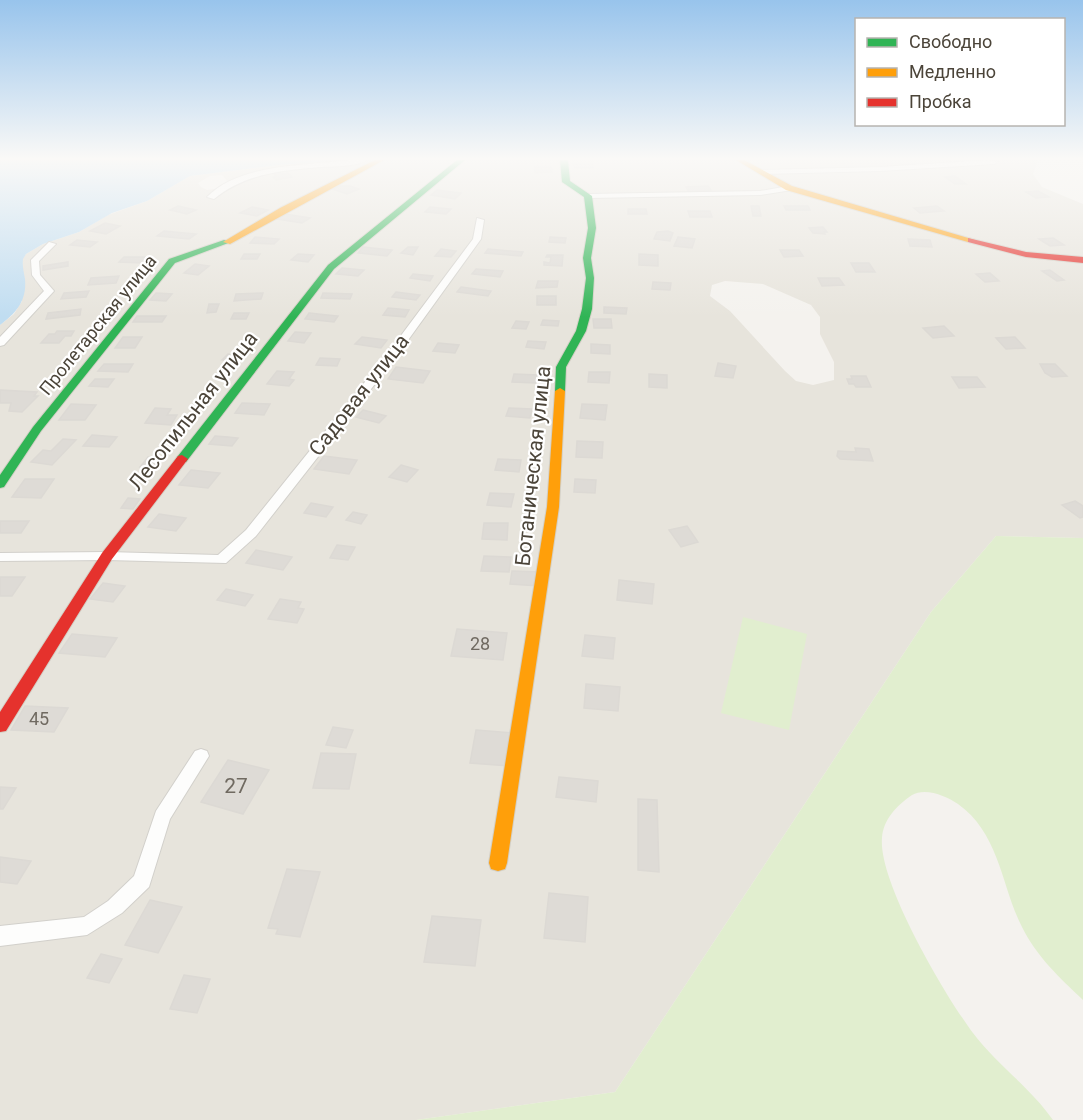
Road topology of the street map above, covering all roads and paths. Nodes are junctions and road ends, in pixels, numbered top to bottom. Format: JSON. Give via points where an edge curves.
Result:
{"nodes":[{"id":1,"x":279,"y":212,"type":"edge"},
{"id":2,"x":396,"y":212,"type":"edge"},
{"id":3,"x":590,"y":212,"type":"edge"},
{"id":4,"x":869,"y":212,"type":"edge"},
{"id":5,"x":480,"y":220,"type":"dead end"},
{"id":6,"x":52,"y":244,"type":"dead end"},
{"id":7,"x":1083,"y":260,"type":"edge"},
{"id":8,"x":0,"y":343,"type":"edge"},
{"id":9,"x":0,"y":484,"type":"edge"},
{"id":10,"x":107,"y":556,"type":"junction"},
{"id":11,"x":0,"y":557,"type":"edge"},
{"id":12,"x":0,"y":726,"type":"edge"},
{"id":13,"x":201,"y":756,"type":"dead end"},
{"id":14,"x":498,"y":864,"type":"dead end"},
{"id":15,"x":0,"y":936,"type":"edge"}],
"edges":[{"from":1,"to":9,"type":"street","name":"Пролетарская улица","via":[[236,239],[172,261],[37,429]]},
{"from":2,"to":10,"type":"street","name":"Лесопильная улица","via":[[331,267]]},
{"from":3,"to":14,"type":"street","name":"Ботаническая улица","via":[[587,309],[581,331],[561,367],[552,507]]},
{"from":4,"to":7,"type":"street","via":[[993,248],[1038,258]]},
{"from":5,"to":10,"type":"street","name":"Садовая улица","via":[[477,239],[389,359],[251,533],[222,560]]},
{"from":6,"to":8,"type":"street","via":[[34,260],[36,275],[49,291]]},
{"from":10,"to":11,"type":"street"},
{"from":10,"to":12,"type":"street","name":"Лесопильная улица"},
{"from":13,"to":15,"type":"street","via":[[162,816],[142,881],[116,907],[87,926]]}]}
